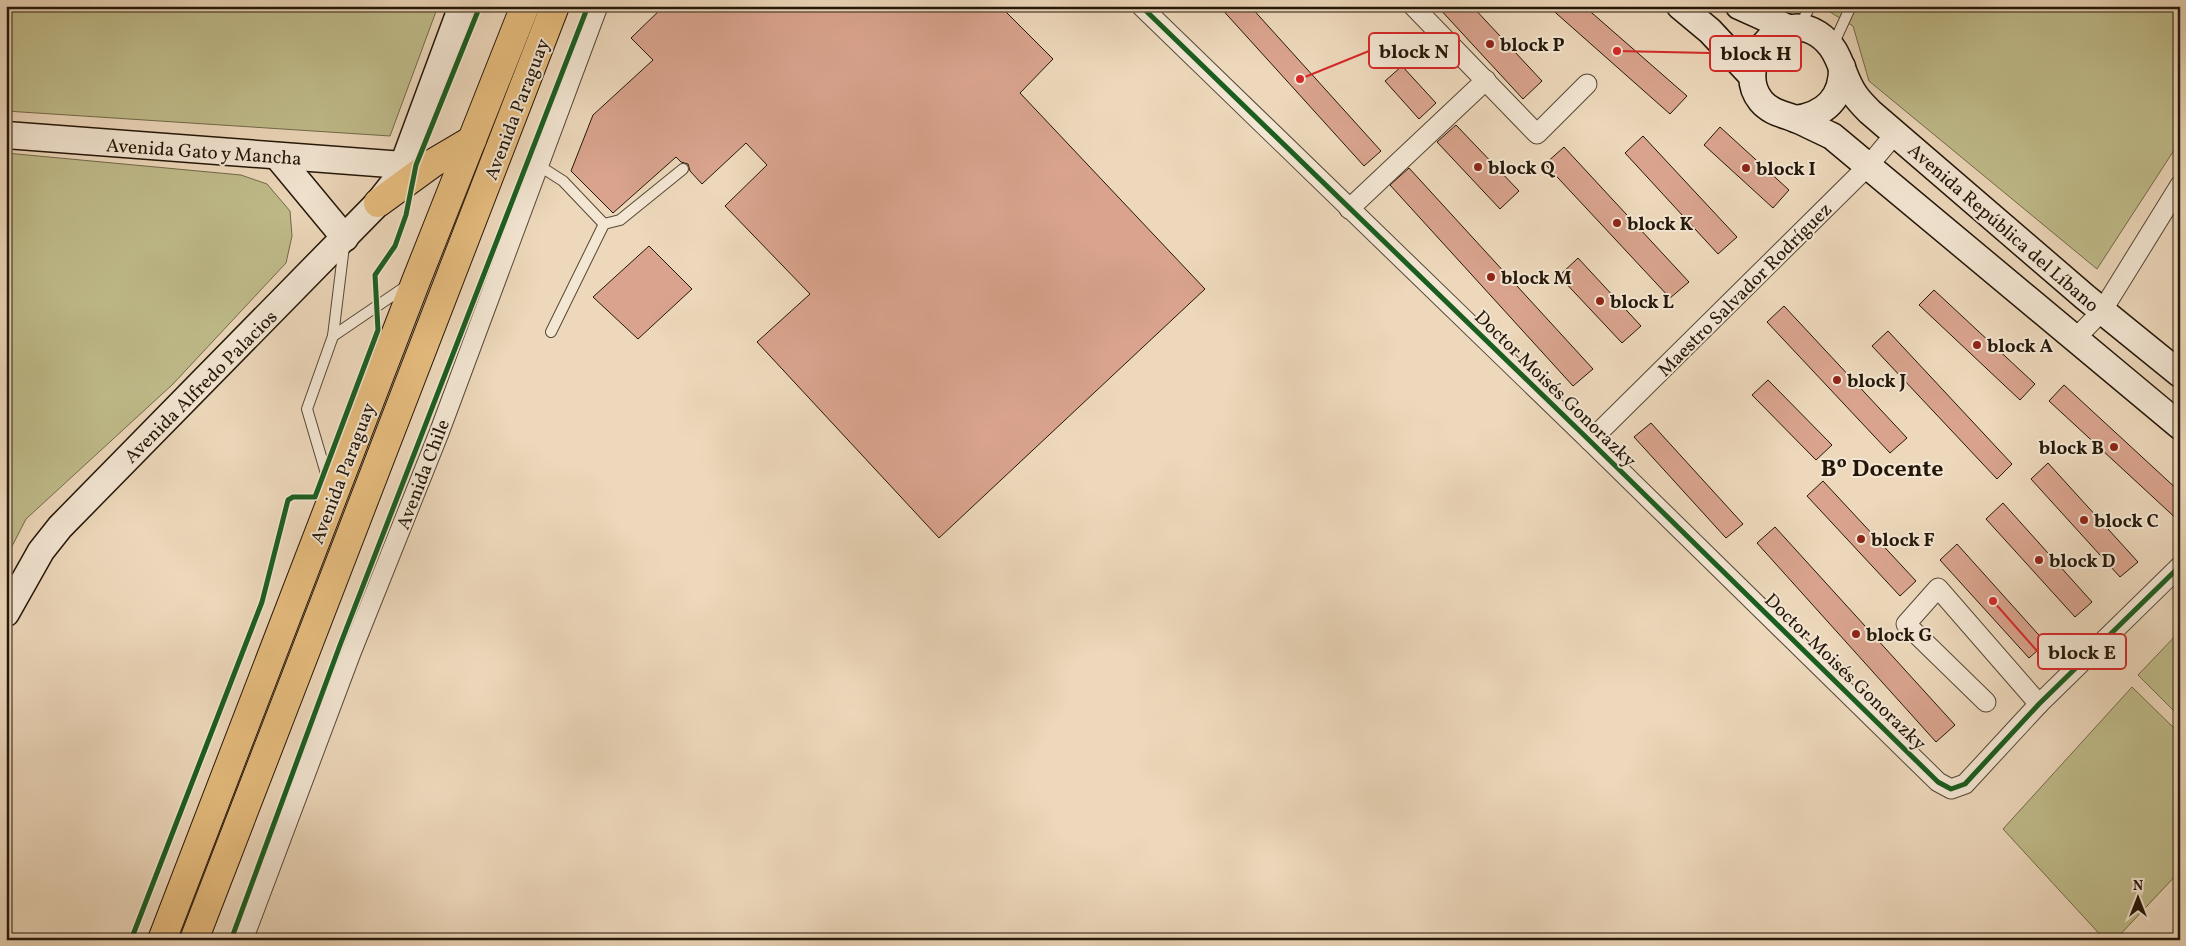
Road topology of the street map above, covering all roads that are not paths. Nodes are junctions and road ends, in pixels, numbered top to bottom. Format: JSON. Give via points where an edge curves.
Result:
{"nodes":[{"id":1,"x":462,"y":6,"type":"edge"},
{"id":2,"x":525,"y":6,"type":"edge"},
{"id":3,"x":555,"y":6,"type":"edge"},
{"id":4,"x":598,"y":6,"type":"edge"},
{"id":5,"x":1141,"y":6,"type":"edge"},
{"id":6,"x":1413,"y":6,"type":"edge"},
{"id":7,"x":1680,"y":6,"type":"edge"},
{"id":8,"x":1739,"y":6,"type":"edge"},
{"id":9,"x":1851,"y":6,"type":"edge"},
{"id":10,"x":1799,"y":21,"type":"edge"},
{"id":11,"x":1837,"y":57,"type":"junction"},
{"id":12,"x":1752,"y":76,"type":"junction"},
{"id":13,"x":1486,"y":80,"type":"junction"},
{"id":14,"x":1588,"y":84,"type":"dead end"},
{"id":15,"x":1795,"y":119,"type":"junction"},
{"id":16,"x":1895,"y":134,"type":"junction"},
{"id":17,"x":6,"y":135,"type":"edge"},
{"id":18,"x":472,"y":140,"type":"junction"},
{"id":19,"x":277,"y":156,"type":"junction"},
{"id":20,"x":433,"y":163,"type":"junction"},
{"id":21,"x":403,"y":165,"type":"junction"},
{"id":22,"x":1869,"y":165,"type":"junction"},
{"id":23,"x":538,"y":166,"type":"junction"},
{"id":24,"x":683,"y":169,"type":"dead end"},
{"id":25,"x":2180,"y":185,"type":"edge"},
{"id":26,"x":378,"y":203,"type":"junction"},
{"id":27,"x":1349,"y":208,"type":"junction"},
{"id":28,"x":604,"y":224,"type":"junction"},
{"id":29,"x":345,"y":238,"type":"junction"},
{"id":30,"x":416,"y":281,"type":"junction"},
{"id":31,"x":2102,"y":311,"type":"junction"},
{"id":32,"x":551,"y":332,"type":"dead end"},
{"id":33,"x":333,"y":336,"type":"junction"},
{"id":34,"x":2075,"y":339,"type":"junction"},
{"id":35,"x":2180,"y":374,"type":"edge"},
{"id":36,"x":2180,"y":426,"type":"edge"},
{"id":37,"x":1590,"y":441,"type":"junction"},
{"id":38,"x":333,"y":497,"type":"junction"},
{"id":39,"x":2180,"y":566,"type":"edge"},
{"id":40,"x":6,"y":613,"type":"edge"},
{"id":41,"x":1986,"y":702,"type":"dead end"},
{"id":42,"x":2039,"y":704,"type":"junction"},
{"id":43,"x":162,"y":940,"type":"edge"},
{"id":44,"x":194,"y":940,"type":"edge"},
{"id":45,"x":243,"y":940,"type":"edge"}],
"edges":[{"from":1,"to":21,"type":"street","name":"Avenida Alfredo Palacios"},
{"from":2,"to":18,"type":"main road","name":"Avenida Paraguay"},
{"from":3,"to":44,"type":"main road","name":"Avenida Paraguay"},
{"from":4,"to":23,"type":"street","name":"Avenida Chile"},
{"from":5,"to":27,"type":"street","name":"Doctor Moisés Gonorazky"},
{"from":6,"to":13,"type":"street"},
{"from":7,"to":12,"type":"street","via":[[1710,31]]},
{"from":8,"to":10,"type":"street"},
{"from":9,"to":11,"type":"lane"},
{"from":10,"to":11,"type":"street","via":[[1816,33]]},
{"from":10,"to":12,"type":"street","via":[[1765,42],[1756,55]]},
{"from":11,"to":15,"type":"street","via":[[1842,78],[1837,96],[1826,108],[1809,117]]},
{"from":11,"to":16,"type":"street","name":"Avenida República del Líbano","via":[[1854,95]]},
{"from":12,"to":15,"type":"street","via":[[1754,89],[1762,101],[1779,115]]},
{"from":13,"to":14,"type":"street","via":[[1537,134]]},
{"from":13,"to":27,"type":"street"},
{"from":15,"to":22,"type":"street","name":"Avenida República del Líbano","via":[[1832,136]]},
{"from":16,"to":22,"type":"street","name":"Maestro Salvador Rodríguez"},
{"from":16,"to":31,"type":"street","name":"Avenida República del Líbano"},
{"from":17,"to":19,"type":"street","name":"Avenida Gato y Mancha"},
{"from":18,"to":20,"type":"main road"},
{"from":18,"to":30,"type":"main road","name":"Avenida Paraguay"},
{"from":19,"to":21,"type":"street","name":"Avenida Gato y Mancha"},
{"from":19,"to":29,"type":"street"},
{"from":20,"to":21,"type":"main road"},
{"from":20,"to":26,"type":"main road"},
{"from":21,"to":26,"type":"street","name":"Avenida Alfredo Palacios"},
{"from":22,"to":34,"type":"street","name":"Avenida República del Líbano"},
{"from":22,"to":37,"type":"street","name":"Maestro Salvador Rodríguez"},
{"from":23,"to":28,"type":"lane","via":[[563,181]]},
{"from":23,"to":45,"type":"street","name":"Avenida Chile","via":[[439,433],[351,653]]},
{"from":24,"to":28,"type":"lane","via":[[620,220]]},
{"from":25,"to":31,"type":"street"},
{"from":26,"to":29,"type":"street","name":"Avenida Alfredo Palacios"},
{"from":27,"to":37,"type":"street","name":"Doctor Moisés Gonorazky"},
{"from":28,"to":32,"type":"lane"},
{"from":29,"to":33,"type":"lane"},
{"from":29,"to":40,"type":"street","name":"Avenida Alfredo Palacios","via":[[60,527],[41,551]]},
{"from":30,"to":33,"type":"lane"},
{"from":30,"to":38,"type":"main road","name":"Avenida Paraguay"},
{"from":31,"to":34,"type":"street"},
{"from":31,"to":35,"type":"street","name":"Avenida República del Líbano"},
{"from":33,"to":38,"type":"lane","via":[[306,409]]},
{"from":34,"to":36,"type":"street","name":"Avenida República del Líbano"},
{"from":37,"to":42,"type":"street","name":"Doctor Moisés Gonorazky","via":[[1938,782],[1951,789],[1965,784]]},
{"from":38,"to":43,"type":"main road","name":"Avenida Paraguay"},
{"from":39,"to":42,"type":"street"},
{"from":41,"to":42,"type":"street","via":[[1906,624],[1938,588]]}]}
